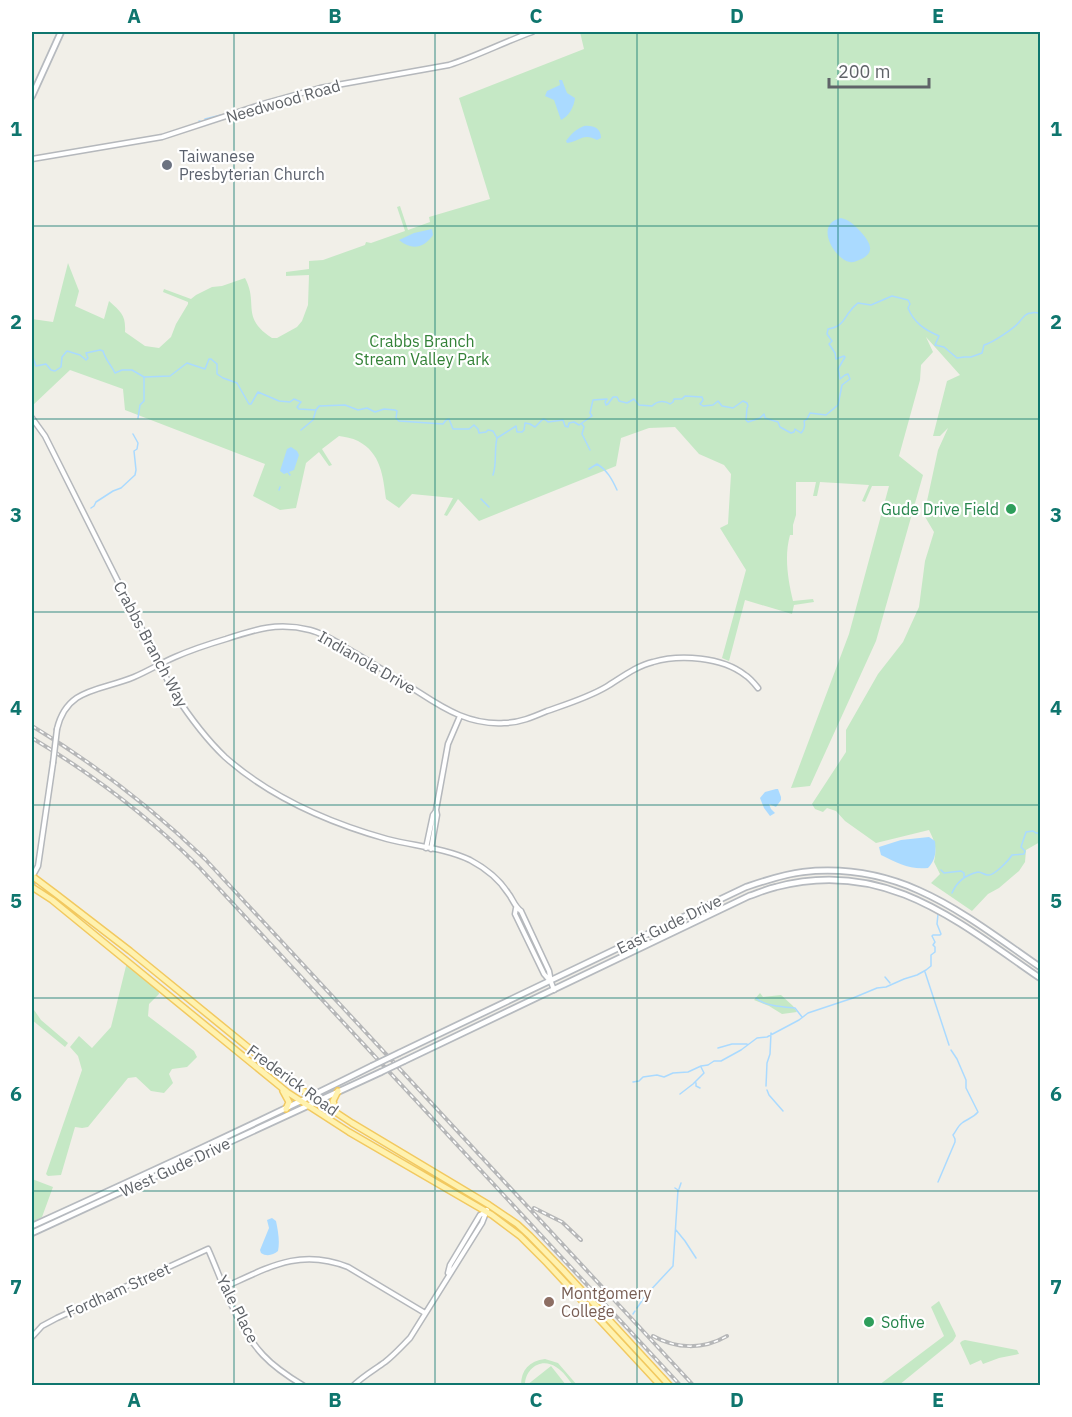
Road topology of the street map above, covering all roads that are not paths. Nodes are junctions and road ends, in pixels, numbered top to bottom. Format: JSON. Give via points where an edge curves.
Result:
{"nodes":[{"id":1,"x":61,"y":32,"type":"edge"},
{"id":2,"x":532,"y":32,"type":"edge"},
{"id":3,"x":32,"y":96,"type":"edge"},
{"id":4,"x":32,"y":159,"type":"edge"},
{"id":5,"x":32,"y":418,"type":"edge"},
{"id":6,"x":159,"y":665,"type":"junction"},
{"id":7,"x":758,"y":688,"type":"dead end"},
{"id":8,"x":460,"y":716,"type":"junction"},
{"id":9,"x":428,"y":848,"type":"junction"},
{"id":10,"x":862,"y":872,"type":"junction"},
{"id":11,"x":32,"y":877,"type":"edge"},
{"id":12,"x":861,"y":882,"type":"junction"},
{"id":13,"x":32,"y":885,"type":"edge"},
{"id":14,"x":1041,"y":967,"type":"edge"},
{"id":15,"x":1041,"y":978,"type":"edge"},
{"id":16,"x":550,"y":982,"type":"junction"},
{"id":17,"x":554,"y":990,"type":"junction"},
{"id":18,"x":277,"y":1083,"type":"junction"},
{"id":19,"x":338,"y":1091,"type":"junction"},
{"id":20,"x":310,"y":1096,"type":"junction"},
{"id":21,"x":301,"y":1101,"type":"junction"},
{"id":22,"x":318,"y":1101,"type":"junction"},
{"id":23,"x":309,"y":1106,"type":"junction"},
{"id":24,"x":286,"y":1109,"type":"junction"},
{"id":25,"x":337,"y":1113,"type":"junction"},
{"id":26,"x":489,"y":1205,"type":"junction"},
{"id":27,"x":486,"y":1212,"type":"junction"},
{"id":28,"x":32,"y":1226,"type":"edge"},
{"id":29,"x":32,"y":1233,"type":"edge"},
{"id":30,"x":208,"y":1249,"type":"joint"},
{"id":31,"x":561,"y":1272,"type":"junction"},
{"id":32,"x":225,"y":1287,"type":"junction"},
{"id":33,"x":425,"y":1313,"type":"junction"},
{"id":34,"x":32,"y":1336,"type":"edge"},
{"id":35,"x":304,"y":1386,"type":"edge"},
{"id":36,"x":353,"y":1386,"type":"edge"},
{"id":37,"x":661,"y":1386,"type":"edge"},
{"id":38,"x":670,"y":1386,"type":"edge"}],
"edges":[{"from":1,"to":3,"type":"main road"},
{"from":2,"to":4,"type":"street","name":"Needwood Road","via":[[465,60],[320,88],[162,137]]},
{"from":5,"to":6,"type":"street","name":"Crabbs Branch Way","via":[[45,436]]},
{"from":6,"to":8,"type":"street","name":"Indianola Drive","via":[[264,627],[312,630]]},
{"from":6,"to":9,"type":"street","name":"Crabbs Branch Way","via":[[192,720],[227,758],[255,780],[341,824]]},
{"from":6,"to":11,"type":"street","name":"Indianola Drive","bridge":true,"via":[[78,696],[62,713],[38,865]]},
{"from":7,"to":8,"type":"street","name":"Indianola Drive","via":[[733,668],[683,657],[639,667],[585,698],[521,720],[488,723]]},
{"from":8,"to":9,"type":"street","via":[[448,744]]},
{"from":9,"to":16,"type":"street","name":"Crabbs Branch Way","via":[[456,854],[482,867],[498,881],[521,911],[549,971]]},
{"from":10,"to":12,"type":"main road"},
{"from":10,"to":14,"type":"main road","name":"East Gude Drive","via":[[936,897]]},
{"from":10,"to":16,"type":"main road","name":"East Gude Drive","via":[[802,872],[746,887]]},
{"from":11,"to":13,"type":"street","name":"Indianola Drive"},
{"from":11,"to":20,"type":"main road","name":"Frederick Road"},
{"from":12,"to":15,"type":"main road","name":"East Gude Drive","via":[[907,894],[933,907]]},
{"from":12,"to":17,"type":"main road","name":"East Gude Drive","via":[[814,881],[749,896]]},
{"from":13,"to":18,"type":"main road","name":"Frederick Road"},
{"from":16,"to":17,"type":"street","name":"Crabbs Branch Way"},
{"from":16,"to":20,"type":"main road","name":"East Gude Drive","bridge":true},
{"from":17,"to":19,"type":"main road","name":"East Gude Drive","bridge":true},
{"from":18,"to":21,"type":"main road","name":"Frederick Road"},
{"from":18,"to":24,"type":"main road","via":[[289,1101]]},
{"from":19,"to":22,"type":"main road","name":"East Gude Drive"},
{"from":19,"to":25,"type":"main road","via":[[333,1101]]},
{"from":20,"to":21,"type":"main road","name":"East Gude Drive"},
{"from":20,"to":22,"type":"main road","name":"Frederick Road"},
{"from":21,"to":23,"type":"main road","name":"Frederick Road"},
{"from":21,"to":24,"type":"main road","name":"West Gude Drive"},
{"from":22,"to":23,"type":"main road","name":"West Gude Drive"},
{"from":22,"to":25,"type":"main road","name":"Frederick Road"},
{"from":23,"to":27,"type":"main road","name":"Frederick Road"},
{"from":23,"to":29,"type":"main road","name":"West Gude Drive"},
{"from":24,"to":28,"type":"main road","name":"West Gude Drive"},
{"from":25,"to":26,"type":"main road","name":"Frederick Road"},
{"from":26,"to":27,"type":"street"},
{"from":26,"to":31,"type":"main road","name":"Frederick Road","via":[[530,1236]]},
{"from":27,"to":31,"type":"main road","name":"Frederick Road"},
{"from":27,"to":33,"type":"street","via":[[480,1215]]},
{"from":30,"to":32,"type":"street","name":"Yale Place"},
{"from":30,"to":34,"type":"street","name":"Fordham Street","via":[[46,1323]]},
{"from":31,"to":37,"type":"main road"},
{"from":31,"to":38,"type":"main road"},
{"from":32,"to":33,"type":"street","via":[[285,1261],[320,1259],[348,1267]]},
{"from":32,"to":35,"type":"street","name":"Yale Place","via":[[253,1343],[276,1367]]},
{"from":33,"to":36,"type":"street","via":[[410,1338]]}]}
